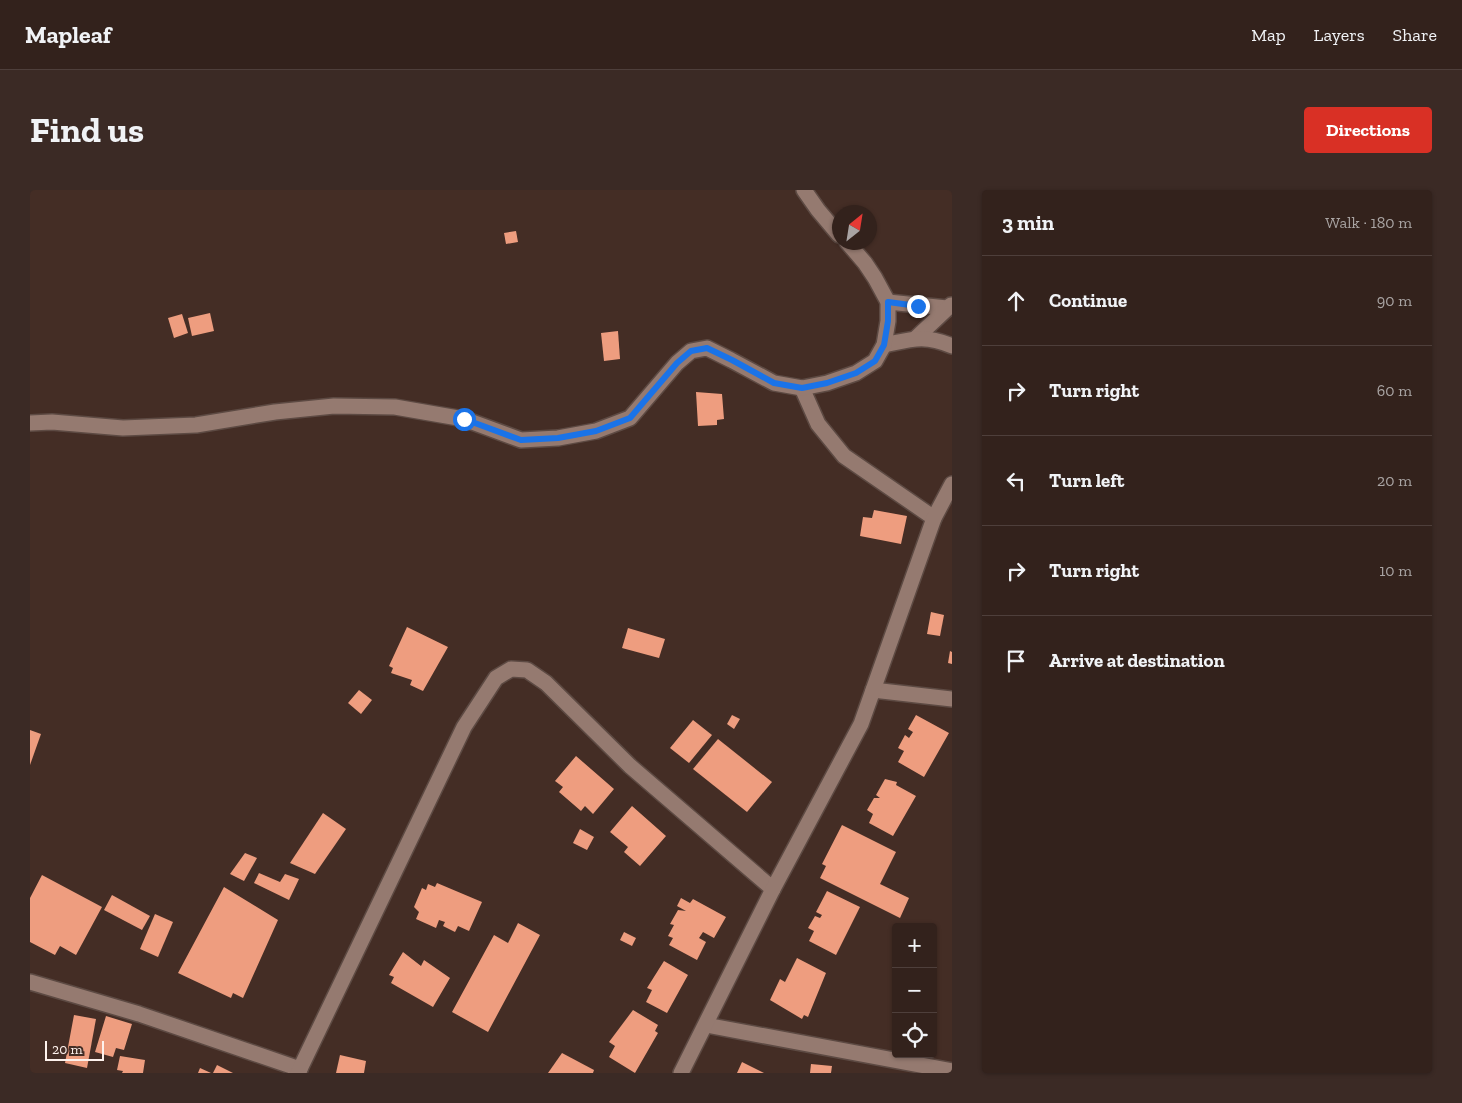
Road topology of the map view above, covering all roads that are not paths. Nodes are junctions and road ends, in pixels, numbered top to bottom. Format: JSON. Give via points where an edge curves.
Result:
{"nodes":[{"id":1,"x":804,"y":190,"type":"edge"},
{"id":2,"x":832,"y":225,"type":"edge"},
{"id":3,"x":854,"y":250,"type":"edge"},
{"id":4,"x":888,"y":302,"type":"junction"},
{"id":5,"x":950,"y":306,"type":"edge"},
{"id":6,"x":916,"y":338,"type":"junction"},
{"id":7,"x":884,"y":345,"type":"junction"},
{"id":8,"x":952,"y":346,"type":"edge"},
{"id":9,"x":802,"y":388,"type":"junction"},
{"id":10,"x":30,"y":422,"type":"edge"},
{"id":11,"x":952,"y":484,"type":"edge"},
{"id":12,"x":934,"y":518,"type":"junction"},
{"id":13,"x":874,"y":690,"type":"junction"},
{"id":14,"x":952,"y":699,"type":"edge"},
{"id":15,"x":773,"y":889,"type":"junction"},
{"id":16,"x":30,"y":982,"type":"edge"},
{"id":17,"x":706,"y":1025,"type":"junction"},
{"id":18,"x":299,"y":1071,"type":"edge"},
{"id":19,"x":952,"y":1071,"type":"edge"},
{"id":20,"x":681,"y":1073,"type":"edge"}],
"edges":[{"from":1,"to":2,"type":"street"},
{"from":3,"to":4,"type":"street"},
{"from":4,"to":5,"type":"street"},
{"from":4,"to":7,"type":"street"},
{"from":5,"to":6,"type":"street"},
{"from":6,"to":7,"type":"street"},
{"from":6,"to":8,"type":"street","via":[[939,340]]},
{"from":7,"to":9,"type":"street","via":[[875,361],[856,373]]},
{"from":9,"to":10,"type":"street","via":[[774,383],[707,348],[691,351],[677,363],[630,418],[596,431],[558,438],[521,440],[464,419],[396,407],[334,406],[196,425],[123,428]]},
{"from":9,"to":12,"type":"street","via":[[818,424],[844,456]]},
{"from":11,"to":12,"type":"street"},
{"from":12,"to":13,"type":"street"},
{"from":13,"to":14,"type":"street"},
{"from":13,"to":15,"type":"street","via":[[861,724]]},
{"from":15,"to":17,"type":"street"},
{"from":15,"to":18,"type":"street","via":[[630,766],[546,683],[527,670],[511,669],[496,678],[464,727]]},
{"from":16,"to":18,"type":"street","via":[[139,1014]]},
{"from":17,"to":19,"type":"street"},
{"from":17,"to":20,"type":"street"}]}
